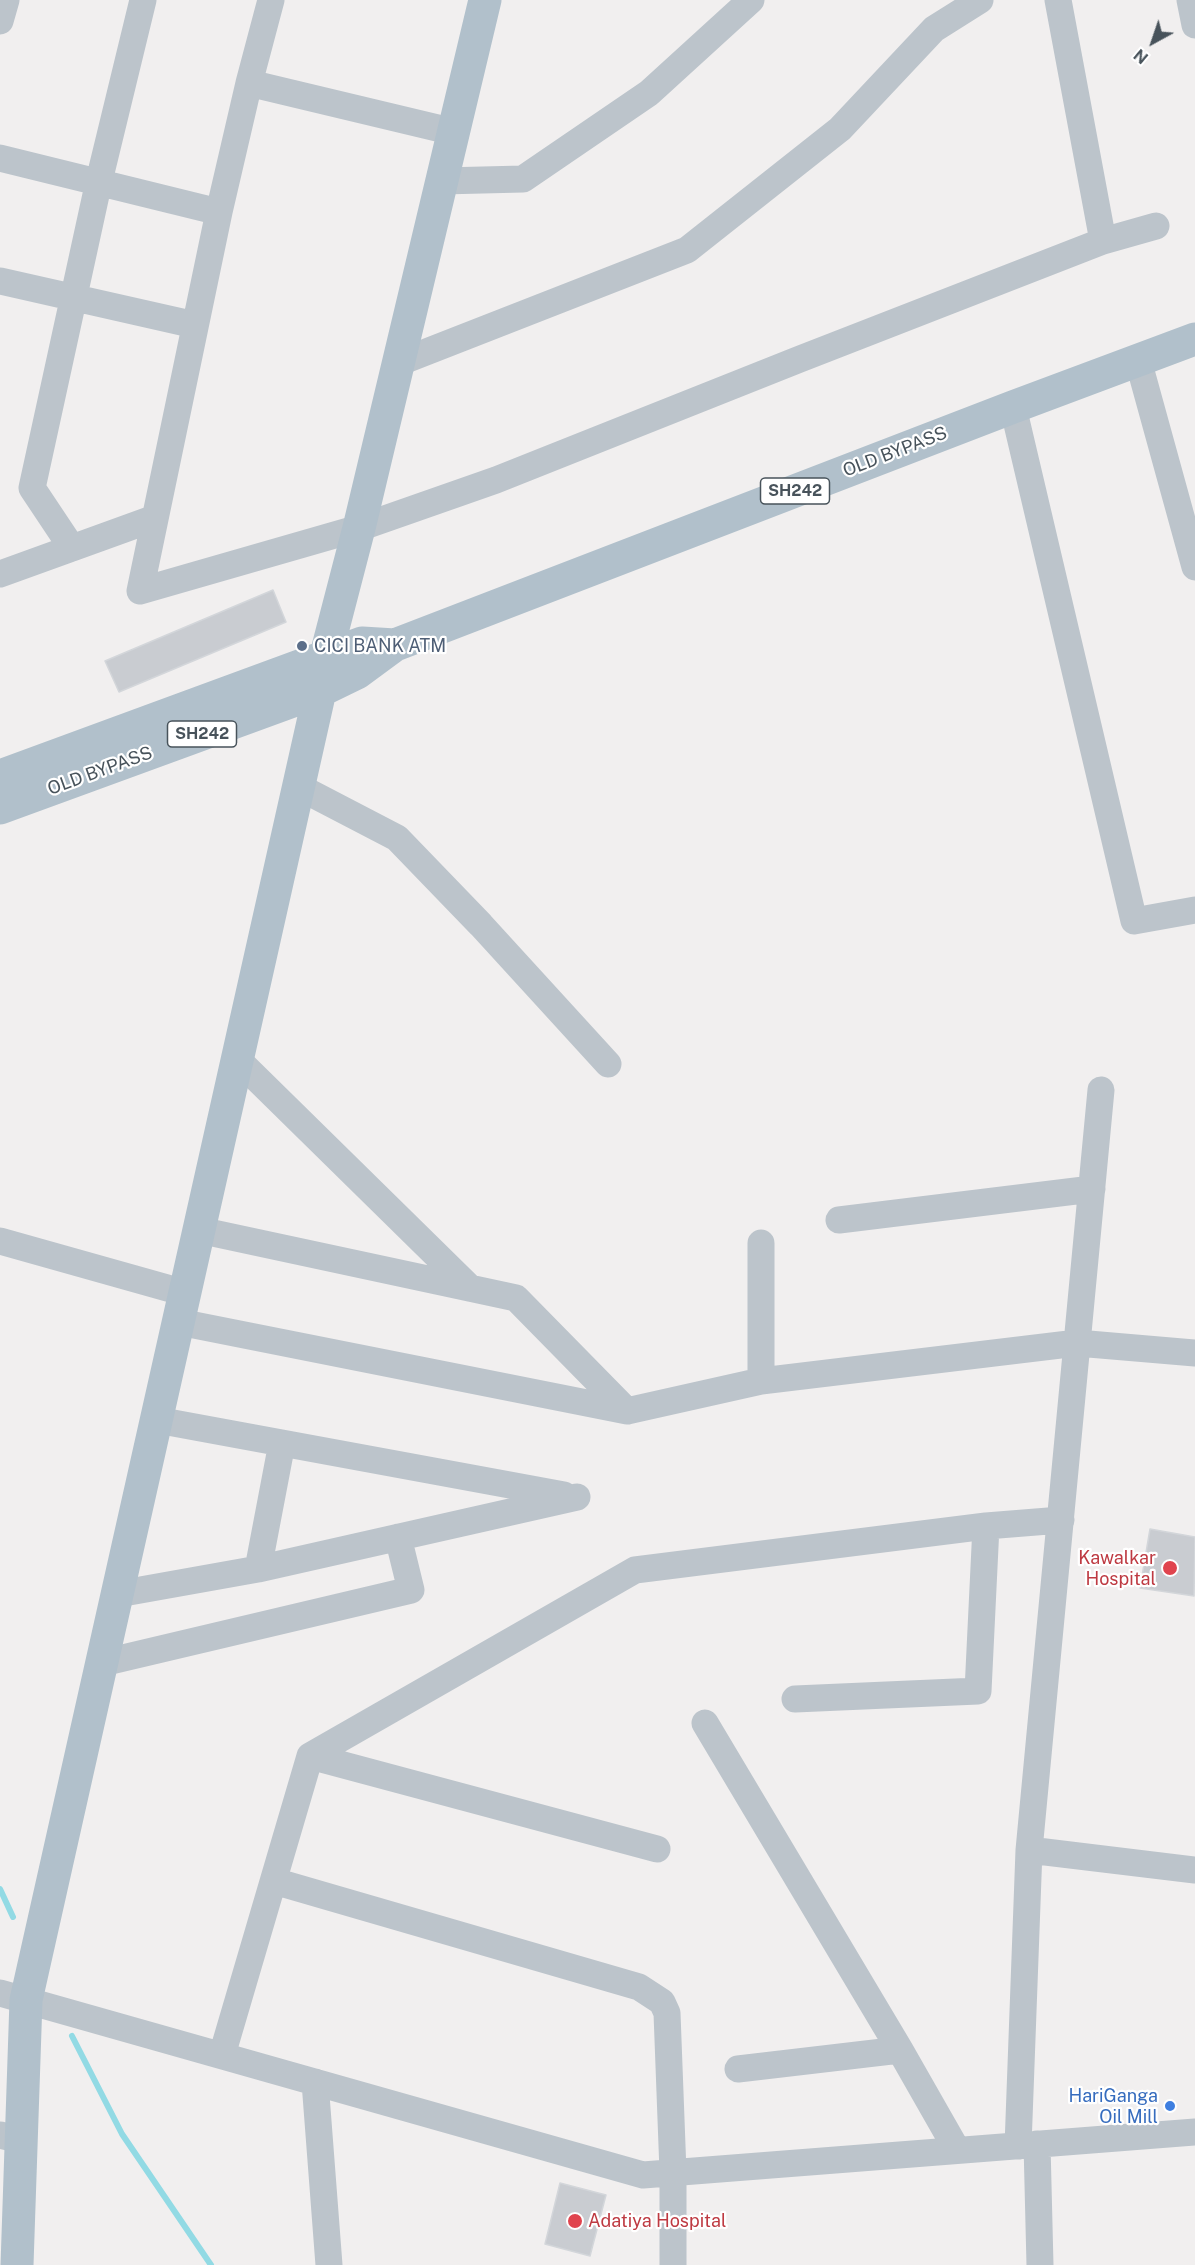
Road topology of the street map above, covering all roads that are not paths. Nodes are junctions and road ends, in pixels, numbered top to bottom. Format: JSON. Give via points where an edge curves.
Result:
{"nodes":[{"id":1,"x":6,"y":0,"type":"edge"},
{"id":2,"x":142,"y":0,"type":"edge"},
{"id":3,"x":271,"y":0,"type":"edge"},
{"id":4,"x":485,"y":0,"type":"edge"},
{"id":5,"x":751,"y":0,"type":"edge"},
{"id":6,"x":980,"y":0,"type":"edge"},
{"id":7,"x":1058,"y":0,"type":"edge"},
{"id":8,"x":1190,"y":0,"type":"edge"},
{"id":9,"x":0,"y":21,"type":"edge"},
{"id":10,"x":1195,"y":25,"type":"edge"},
{"id":11,"x":249,"y":83,"type":"junction"},
{"id":12,"x":454,"y":132,"type":"junction"},
{"id":13,"x":0,"y":158,"type":"edge"},
{"id":14,"x":99,"y":181,"type":"junction"},
{"id":15,"x":442,"y":181,"type":"junction"},
{"id":16,"x":219,"y":212,"type":"junction"},
{"id":17,"x":1156,"y":226,"type":"dead end"},
{"id":18,"x":1103,"y":241,"type":"junction"},
{"id":19,"x":0,"y":281,"type":"edge"},
{"id":20,"x":74,"y":298,"type":"junction"},
{"id":21,"x":195,"y":325,"type":"junction"},
{"id":22,"x":1195,"y":339,"type":"edge"},
{"id":23,"x":1138,"y":360,"type":"junction"},
{"id":24,"x":398,"y":363,"type":"junction"},
{"id":25,"x":1013,"y":407,"type":"junction"},
{"id":26,"x":155,"y":518,"type":"junction"},
{"id":27,"x":359,"y":528,"type":"junction"},
{"id":28,"x":72,"y":548,"type":"junction"},
{"id":29,"x":1194,"y":557,"type":"edge"},
{"id":30,"x":0,"y":574,"type":"edge"},
{"id":31,"x":395,"y":645,"type":"junction"},
{"id":32,"x":326,"y":655,"type":"junction"},
{"id":33,"x":320,"y":691,"type":"junction"},
{"id":34,"x":0,"y":776,"type":"edge"},
{"id":35,"x":299,"y":787,"type":"junction"},
{"id":36,"x":0,"y":808,"type":"edge"},
{"id":37,"x":1195,"y":910,"type":"edge"},
{"id":38,"x":238,"y":1060,"type":"junction"},
{"id":39,"x":608,"y":1064,"type":"dead end"},
{"id":40,"x":1101,"y":1090,"type":"dead end"},
{"id":41,"x":1092,"y":1189,"type":"junction"},
{"id":42,"x":839,"y":1220,"type":"dead end"},
{"id":43,"x":199,"y":1230,"type":"junction"},
{"id":44,"x":0,"y":1241,"type":"edge"},
{"id":45,"x":761,"y":1243,"type":"dead end"},
{"id":46,"x":471,"y":1288,"type":"junction"},
{"id":47,"x":182,"y":1307,"type":"junction"},
{"id":48,"x":1077,"y":1343,"type":"junction"},
{"id":49,"x":1195,"y":1353,"type":"edge"},
{"id":50,"x":761,"y":1381,"type":"junction"},
{"id":51,"x":627,"y":1411,"type":"junction"},
{"id":52,"x":157,"y":1419,"type":"junction"},
{"id":53,"x":282,"y":1443,"type":"junction"},
{"id":54,"x":1061,"y":1520,"type":"junction"},
{"id":55,"x":986,"y":1526,"type":"junction"},
{"id":56,"x":398,"y":1537,"type":"junction"},
{"id":57,"x":258,"y":1569,"type":"junction"},
{"id":58,"x":118,"y":1594,"type":"junction"},
{"id":59,"x":102,"y":1663,"type":"junction"},
{"id":60,"x":795,"y":1699,"type":"dead end"},
{"id":61,"x":705,"y":1724,"type":"dead end"},
{"id":62,"x":310,"y":1756,"type":"junction"},
{"id":63,"x":657,"y":1849,"type":"dead end"},
{"id":64,"x":1029,"y":1850,"type":"junction"},
{"id":65,"x":1195,"y":1870,"type":"edge"},
{"id":66,"x":274,"y":1881,"type":"junction"},
{"id":67,"x":13,"y":1996,"type":"edge"},
{"id":68,"x":900,"y":2050,"type":"junction"},
{"id":69,"x":222,"y":2055,"type":"junction"},
{"id":70,"x":738,"y":2069,"type":"dead end"},
{"id":71,"x":315,"y":2082,"type":"junction"},
{"id":72,"x":1195,"y":2132,"type":"edge"},
{"id":73,"x":11,"y":2138,"type":"edge"},
{"id":74,"x":1028,"y":2145,"type":"junction"},
{"id":75,"x":957,"y":2150,"type":"junction"},
{"id":76,"x":674,"y":2172,"type":"junction"},
{"id":77,"x":10,"y":2179,"type":"edge"},
{"id":78,"x":17,"y":2265,"type":"edge"},
{"id":79,"x":329,"y":2265,"type":"edge"},
{"id":80,"x":673,"y":2265,"type":"edge"},
{"id":81,"x":1040,"y":2265,"type":"edge"}],
"edges":[{"from":1,"to":9,"type":"street"},
{"from":2,"to":14,"type":"street"},
{"from":3,"to":11,"type":"street"},
{"from":4,"to":12,"type":"main road"},
{"from":5,"to":15,"type":"street","via":[[649,93],[523,179]]},
{"from":6,"to":24,"type":"street","via":[[934,29],[840,129],[687,250]]},
{"from":7,"to":18,"type":"street"},
{"from":8,"to":10,"type":"street"},
{"from":11,"to":12,"type":"street"},
{"from":11,"to":16,"type":"street"},
{"from":12,"to":15,"type":"main road"},
{"from":13,"to":14,"type":"street"},
{"from":14,"to":16,"type":"street"},
{"from":14,"to":20,"type":"street"},
{"from":15,"to":24,"type":"main road"},
{"from":16,"to":21,"type":"street"},
{"from":17,"to":18,"type":"street"},
{"from":18,"to":27,"type":"street","via":[[496,480]]},
{"from":19,"to":20,"type":"street"},
{"from":20,"to":21,"type":"street"},
{"from":20,"to":28,"type":"street","via":[[32,488]]},
{"from":21,"to":26,"type":"street"},
{"from":22,"to":23,"type":"main road","name":"OLD BYPASS","number":"SH242"},
{"from":23,"to":25,"type":"main road","name":"OLD BYPASS","number":"SH242"},
{"from":23,"to":29,"type":"street"},
{"from":24,"to":27,"type":"main road"},
{"from":25,"to":31,"type":"main road","name":"OLD BYPASS","number":"SH242"},
{"from":25,"to":37,"type":"street","via":[[1134,921]]},
{"from":26,"to":27,"type":"street","via":[[140,591]]},
{"from":26,"to":28,"type":"street"},
{"from":27,"to":32,"type":"main road"},
{"from":28,"to":30,"type":"street"},
{"from":31,"to":32,"type":"main road","name":"OLD BYPASS","number":"SH242","via":[[362,643]]},
{"from":31,"to":33,"type":"main road","name":"OLD BYPASS","number":"SH242","via":[[357,673]]},
{"from":32,"to":33,"type":"main road"},
{"from":32,"to":34,"type":"main road","name":"OLD BYPASS","number":"SH242"},
{"from":33,"to":35,"type":"main road"},
{"from":33,"to":36,"type":"main road","name":"OLD BYPASS","number":"SH242"},
{"from":35,"to":38,"type":"main road"},
{"from":35,"to":39,"type":"street","via":[[397,838]]},
{"from":38,"to":43,"type":"main road"},
{"from":38,"to":46,"type":"street"},
{"from":40,"to":41,"type":"street"},
{"from":41,"to":42,"type":"street"},
{"from":41,"to":48,"type":"street"},
{"from":43,"to":46,"type":"street"},
{"from":43,"to":47,"type":"main road"},
{"from":44,"to":47,"type":"street"},
{"from":45,"to":50,"type":"street"},
{"from":46,"to":51,"type":"street","via":[[516,1298]]},
{"from":47,"to":51,"type":"street"},
{"from":47,"to":52,"type":"main road"},
{"from":48,"to":49,"type":"street"},
{"from":48,"to":50,"type":"street"},
{"from":48,"to":54,"type":"street"},
{"from":50,"to":51,"type":"street"},
{"from":52,"to":53,"type":"street"},
{"from":52,"to":58,"type":"main road"},
{"from":53,"to":56,"type":"street","via":[[577,1497]]},
{"from":53,"to":57,"type":"street"},
{"from":54,"to":55,"type":"street"},
{"from":54,"to":64,"type":"street"},
{"from":55,"to":60,"type":"street","via":[[978,1690]]},
{"from":55,"to":62,"type":"street","via":[[635,1570]]},
{"from":56,"to":57,"type":"street"},
{"from":56,"to":59,"type":"street","via":[[411,1590]]},
{"from":57,"to":58,"type":"street"},
{"from":58,"to":59,"type":"main road"},
{"from":59,"to":67,"type":"main road"},
{"from":61,"to":68,"type":"street"},
{"from":62,"to":63,"type":"street"},
{"from":62,"to":66,"type":"street"},
{"from":64,"to":65,"type":"street"},
{"from":64,"to":74,"type":"street"},
{"from":66,"to":69,"type":"street"},
{"from":66,"to":76,"type":"street","via":[[639,1987],[653,1995],[667,2013]]},
{"from":67,"to":69,"type":"street"},
{"from":67,"to":73,"type":"main road"},
{"from":68,"to":70,"type":"street"},
{"from":68,"to":75,"type":"street"},
{"from":69,"to":71,"type":"street"},
{"from":71,"to":76,"type":"street","via":[[644,2175]]},
{"from":71,"to":79,"type":"street"},
{"from":72,"to":74,"type":"street"},
{"from":73,"to":77,"type":"main road"},
{"from":74,"to":75,"type":"street"},
{"from":74,"to":81,"type":"street"},
{"from":75,"to":76,"type":"street"},
{"from":76,"to":80,"type":"street"},
{"from":77,"to":78,"type":"main road"}]}
